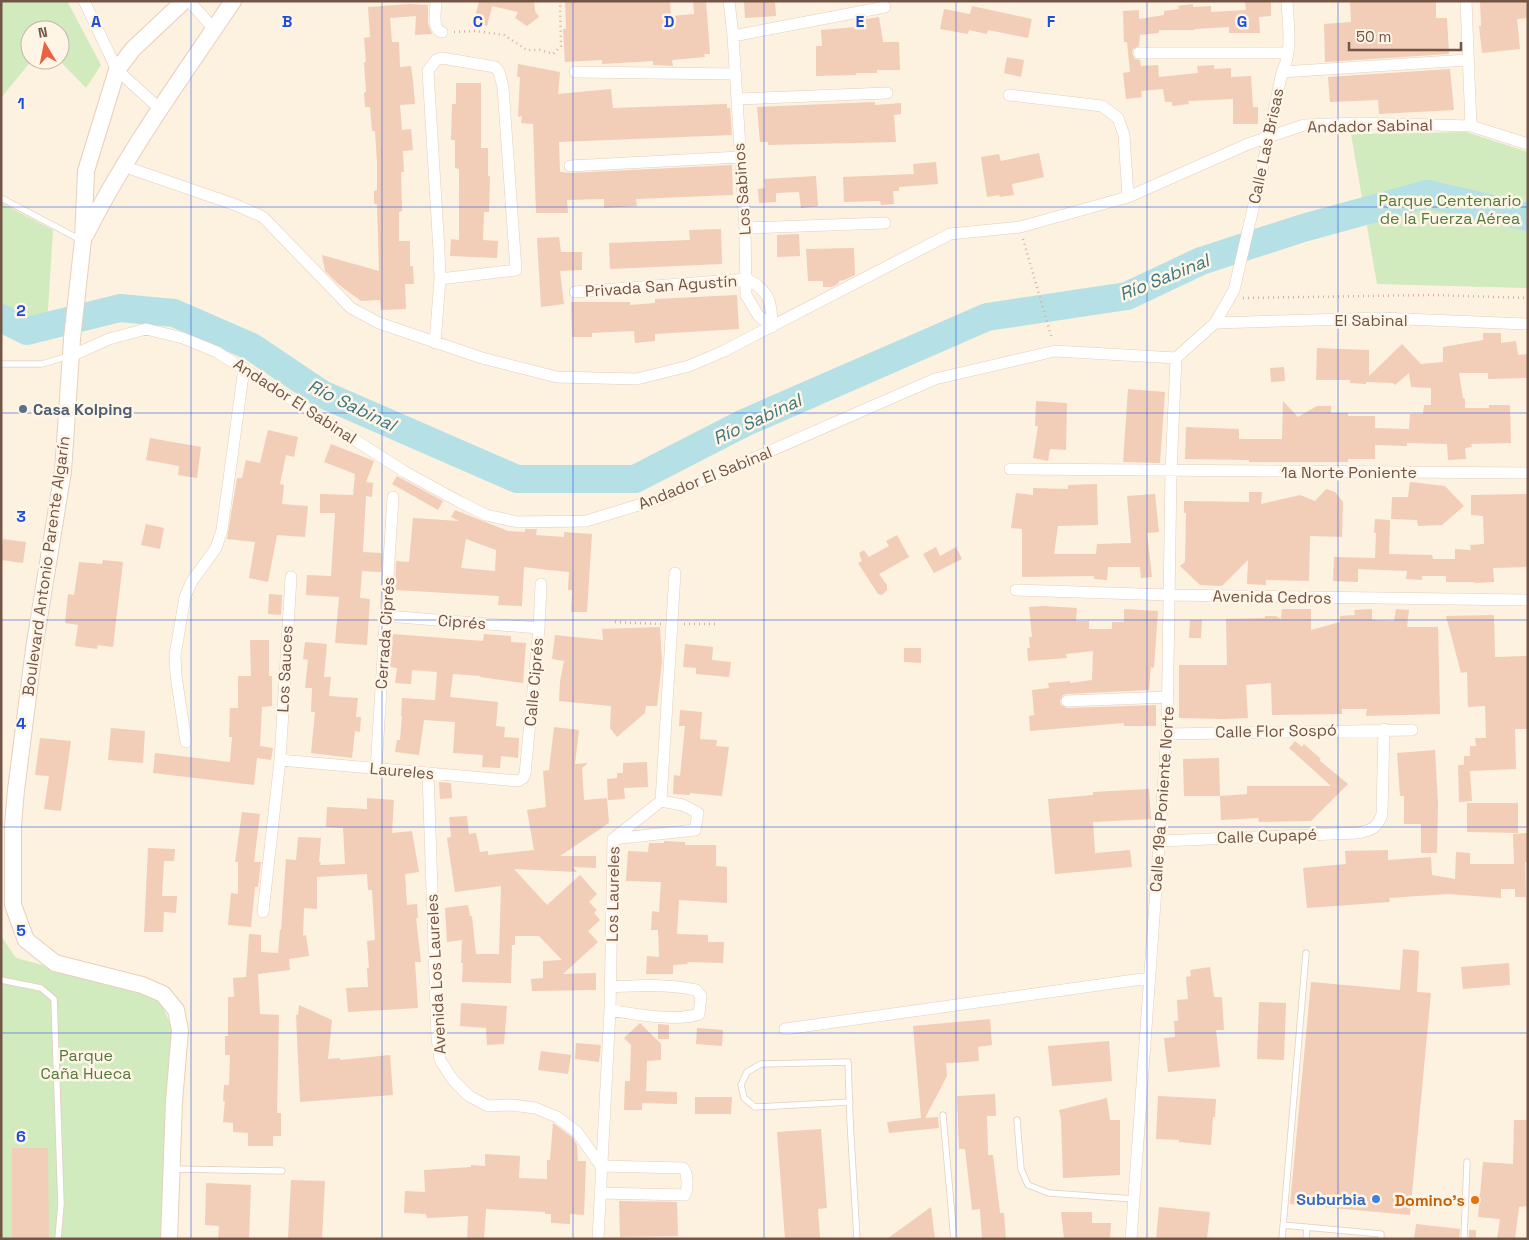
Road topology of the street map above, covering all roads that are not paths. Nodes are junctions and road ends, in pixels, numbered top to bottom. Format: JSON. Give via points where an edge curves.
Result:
{"nodes":[{"id":1,"x":84,"y":1,"type":"edge"},
{"id":2,"x":184,"y":1,"type":"edge"},
{"id":3,"x":189,"y":1,"type":"edge"},
{"id":4,"x":232,"y":1,"type":"edge"},
{"id":5,"x":436,"y":1,"type":"edge"},
{"id":6,"x":729,"y":1,"type":"edge"},
{"id":7,"x":1287,"y":1,"type":"edge"},
{"id":8,"x":1466,"y":1,"type":"edge"},
{"id":9,"x":886,"y":7,"type":"dead end"},
{"id":10,"x":214,"y":29,"type":"junction"},
{"id":11,"x":442,"y":32,"type":"road end"},
{"id":12,"x":733,"y":36,"type":"junction"},
{"id":13,"x":1139,"y":53,"type":"dead end"},
{"id":14,"x":1288,"y":53,"type":"junction"},
{"id":15,"x":1468,"y":60,"type":"junction"},
{"id":16,"x":117,"y":70,"type":"junction"},
{"id":17,"x":575,"y":72,"type":"dead end"},
{"id":18,"x":1282,"y":72,"type":"junction"},
{"id":19,"x":734,"y":74,"type":"junction"},
{"id":20,"x":887,"y":93,"type":"dead end"},
{"id":21,"x":1008,"y":95,"type":"dead end"},
{"id":22,"x":737,"y":98,"type":"junction"},
{"id":23,"x":160,"y":109,"type":"junction"},
{"id":24,"x":1471,"y":126,"type":"junction"},
{"id":25,"x":1269,"y":136,"type":"junction"},
{"id":26,"x":1528,"y":144,"type":"edge"},
{"id":27,"x":740,"y":157,"type":"junction"},
{"id":28,"x":123,"y":166,"type":"junction"},
{"id":29,"x":570,"y":166,"type":"dead end"},
{"id":30,"x":1128,"y":197,"type":"junction"},
{"id":31,"x":1,"y":198,"type":"edge"},
{"id":32,"x":885,"y":223,"type":"dead end"},
{"id":33,"x":745,"y":228,"type":"junction"},
{"id":34,"x":83,"y":244,"type":"junction"},
{"id":35,"x":440,"y":279,"type":"junction"},
{"id":36,"x":747,"y":280,"type":"junction"},
{"id":37,"x":575,"y":292,"type":"dead end"},
{"id":38,"x":1215,"y":323,"type":"junction"},
{"id":39,"x":1528,"y":324,"type":"edge"},
{"id":40,"x":772,"y":327,"type":"junction"},
{"id":41,"x":435,"y":343,"type":"junction"},
{"id":42,"x":71,"y":356,"type":"junction"},
{"id":43,"x":1176,"y":358,"type":"junction"},
{"id":44,"x":1,"y":364,"type":"edge"},
{"id":45,"x":244,"y":368,"type":"junction"},
{"id":46,"x":1010,"y":469,"type":"dead end"},
{"id":47,"x":1171,"y":472,"type":"junction"},
{"id":48,"x":1528,"y":473,"type":"edge"},
{"id":49,"x":393,"y":497,"type":"dead end"},
{"id":50,"x":675,"y":573,"type":"dead end"},
{"id":51,"x":290,"y":577,"type":"dead end"},
{"id":52,"x":541,"y":584,"type":"dead end"},
{"id":53,"x":1016,"y":590,"type":"dead end"},
{"id":54,"x":1170,"y":596,"type":"junction"},
{"id":55,"x":1528,"y":600,"type":"edge"},
{"id":56,"x":386,"y":616,"type":"junction"},
{"id":57,"x":539,"y":628,"type":"junction"},
{"id":58,"x":1168,"y":697,"type":"junction"},
{"id":59,"x":1067,"y":700,"type":"dead end"},
{"id":60,"x":1384,"y":729,"type":"junction"},
{"id":61,"x":1412,"y":730,"type":"dead end"},
{"id":62,"x":1167,"y":734,"type":"junction"},
{"id":63,"x":186,"y":742,"type":"dead end"},
{"id":64,"x":280,"y":760,"type":"junction"},
{"id":65,"x":376,"y":769,"type":"junction"},
{"id":66,"x":428,"y":773,"type":"junction"},
{"id":67,"x":523,"y":778,"type":"joint"},
{"id":68,"x":662,"y":802,"type":"junction"},
{"id":69,"x":613,"y":839,"type":"junction"},
{"id":70,"x":1160,"y":841,"type":"junction"},
{"id":71,"x":263,"y":912,"type":"dead end"},
{"id":72,"x":1306,"y":953,"type":"dead end"},
{"id":73,"x":1149,"y":978,"type":"junction"},
{"id":74,"x":1,"y":980,"type":"edge"},
{"id":75,"x":610,"y":987,"type":"junction"},
{"id":76,"x":610,"y":1010,"type":"junction"},
{"id":77,"x":785,"y":1029,"type":"dead end"},
{"id":78,"x":850,"y":1102,"type":"junction"},
{"id":79,"x":943,"y":1115,"type":"dead end"},
{"id":80,"x":1017,"y":1120,"type":"dead end"},
{"id":81,"x":1467,"y":1162,"type":"dead end"},
{"id":82,"x":601,"y":1166,"type":"junction"},
{"id":83,"x":171,"y":1169,"type":"junction"},
{"id":84,"x":282,"y":1171,"type":"dead end"},
{"id":85,"x":600,"y":1193,"type":"junction"},
{"id":86,"x":1134,"y":1199,"type":"junction"},
{"id":87,"x":1284,"y":1225,"type":"junction"},
{"id":88,"x":1307,"y":1227,"type":"junction"},
{"id":89,"x":1345,"y":1231,"type":"junction"},
{"id":90,"x":58,"y":1239,"type":"edge"},
{"id":91,"x":169,"y":1239,"type":"edge"},
{"id":92,"x":598,"y":1239,"type":"edge"},
{"id":93,"x":858,"y":1239,"type":"edge"},
{"id":94,"x":954,"y":1239,"type":"edge"},
{"id":95,"x":1131,"y":1239,"type":"edge"},
{"id":96,"x":1282,"y":1239,"type":"edge"},
{"id":97,"x":1306,"y":1239,"type":"edge"},
{"id":98,"x":1345,"y":1239,"type":"edge"},
{"id":99,"x":1381,"y":1239,"type":"edge"},
{"id":100,"x":1464,"y":1239,"type":"edge"}],
"edges":[{"from":1,"to":16,"type":"street"},
{"from":2,"to":16,"type":"main road","name":"Boulevard Antonio Parente Algarín"},
{"from":3,"to":10,"type":"street"},
{"from":4,"to":10,"type":"main road","name":"Boulevard Antonio Parente Algarín"},
{"from":5,"to":11,"type":"street","via":[[436,27]]},
{"from":6,"to":12,"type":"street","name":"Los Sabinos"},
{"from":7,"to":14,"type":"street","name":"Calle Las Brisas"},
{"from":8,"to":15,"type":"street"},
{"from":9,"to":12,"type":"street"},
{"from":10,"to":23,"type":"main road","name":"Boulevard Antonio Parente Algarín"},
{"from":12,"to":19,"type":"street","name":"Los Sabinos"},
{"from":13,"to":14,"type":"street"},
{"from":14,"to":18,"type":"street","name":"Calle Las Brisas"},
{"from":15,"to":18,"type":"street"},
{"from":15,"to":24,"type":"street"},
{"from":16,"to":23,"type":"street"},
{"from":16,"to":34,"type":"main road","name":"Boulevard Antonio Parente Algarín","via":[[86,172]]},
{"from":17,"to":19,"type":"street"},
{"from":18,"to":25,"type":"street","name":"Calle Las Brisas"},
{"from":19,"to":22,"type":"street","name":"Los Sabinos"},
{"from":20,"to":22,"type":"street"},
{"from":21,"to":30,"type":"street","via":[[1102,106],[1118,118],[1124,135]]},
{"from":22,"to":27,"type":"street","name":"Los Sabinos"},
{"from":23,"to":28,"type":"main road","name":"Boulevard Antonio Parente Algarín"},
{"from":24,"to":25,"type":"street","name":"Andador Sabinal","via":[[1304,125]]},
{"from":24,"to":26,"type":"street","name":"Andador Sabinal"},
{"from":25,"to":30,"type":"street","name":"Andador Sabinal"},
{"from":25,"to":38,"type":"street","name":"Calle Las Brisas","via":[[1231,294]]},
{"from":27,"to":29,"type":"street"},
{"from":27,"to":33,"type":"street","name":"Los Sabinos"},
{"from":28,"to":34,"type":"main road","name":"Boulevard Antonio Parente Algarín"},
{"from":28,"to":41,"type":"street","name":"Andador Sabinal","via":[[263,217],[351,308],[379,324]]},
{"from":30,"to":40,"type":"street","name":"Andador Sabinal","via":[[1020,228],[950,234]]},
{"from":31,"to":34,"type":"lane"},
{"from":32,"to":33,"type":"street"},
{"from":33,"to":36,"type":"street","name":"Los Sabinos"},
{"from":34,"to":42,"type":"main road","name":"Boulevard Antonio Parente Algarín"},
{"from":35,"to":35,"type":"street","via":[[428,71],[436,60],[442,58],[495,67],[499,72],[503,87],[516,270]]},
{"from":35,"to":41,"type":"street"},
{"from":36,"to":37,"type":"street","name":"Privada San Agustín"},
{"from":36,"to":40,"type":"street","name":"Los Sabinos","via":[[746,295],[758,315]]},
{"from":36,"to":40,"type":"street","via":[[760,286],[772,306]]},
{"from":38,"to":39,"type":"street","name":"El Sabinal","via":[[1380,318]]},
{"from":38,"to":43,"type":"street"},
{"from":40,"to":41,"type":"street","name":"Andador Sabinal","via":[[689,366],[637,379],[557,377]]},
{"from":42,"to":44,"type":"lane","via":[[42,364]]},
{"from":42,"to":45,"type":"street","name":"Andador El Sabinal","via":[[109,339],[146,329],[183,338]]},
{"from":42,"to":83,"type":"main road","name":"Boulevard Antonio Parente Algarín","via":[[63,471],[34,649],[16,790],[13,905],[26,940],[55,963],[142,985],[163,994],[176,1010],[180,1030]]},
{"from":43,"to":45,"type":"street","name":"Andador El Sabinal","via":[[1055,351],[935,379],[665,498],[586,521],[518,522],[486,515],[405,472]]},
{"from":43,"to":47,"type":"street","name":"Calle 19a Poniente Norte"},
{"from":45,"to":63,"type":"street","via":[[222,530],[216,548],[192,581],[185,597],[175,655]]},
{"from":46,"to":47,"type":"street","name":"1a Norte Poniente"},
{"from":47,"to":48,"type":"street","name":"1a Norte Poniente"},
{"from":47,"to":54,"type":"street","name":"Calle 19a Poniente Norte"},
{"from":49,"to":56,"type":"street","name":"Cerrada Ciprés"},
{"from":50,"to":68,"type":"street"},
{"from":51,"to":64,"type":"street","name":"Los Sauces"},
{"from":52,"to":57,"type":"street","name":"Calle Ciprés"},
{"from":53,"to":54,"type":"street","name":"Avenida Cedros"},
{"from":54,"to":55,"type":"street","name":"Avenida Cedros"},
{"from":54,"to":58,"type":"street","name":"Calle 19a Poniente Norte"},
{"from":56,"to":57,"type":"street","name":"Ciprés"},
{"from":56,"to":65,"type":"street","name":"Cerrada Ciprés"},
{"from":57,"to":67,"type":"street","name":"Calle Ciprés"},
{"from":58,"to":59,"type":"street"},
{"from":58,"to":62,"type":"street","name":"Calle 19a Poniente Norte"},
{"from":60,"to":61,"type":"street","name":"Calle Flor Sospó"},
{"from":60,"to":62,"type":"street","name":"Calle Flor Sospó"},
{"from":60,"to":70,"type":"street","name":"Calle Cupapé","via":[[1382,814],[1373,829],[1357,833]]},
{"from":62,"to":70,"type":"street","name":"Calle 19a Poniente Norte"},
{"from":64,"to":65,"type":"street","name":"Laureles"},
{"from":64,"to":71,"type":"street","name":"Los Sauces"},
{"from":65,"to":66,"type":"street","name":"Laureles"},
{"from":66,"to":67,"type":"street","name":"Laureles","via":[[518,781]]},
{"from":66,"to":82,"type":"street","name":"Avenida Los Laureles","via":[[436,1037],[440,1060],[469,1096],[488,1106],[535,1108],[557,1117],[577,1132]]},
{"from":68,"to":69,"type":"street","name":"Los Laureles"},
{"from":68,"to":69,"type":"street","via":[[683,805],[698,813],[695,830]]},
{"from":69,"to":75,"type":"street","name":"Los Laureles"},
{"from":70,"to":73,"type":"street","name":"Calle 19a Poniente Norte"},
{"from":72,"to":87,"type":"lane"},
{"from":73,"to":77,"type":"street"},
{"from":73,"to":86,"type":"street","name":"Calle 19a Poniente Norte"},
{"from":74,"to":90,"type":"lane","via":[[41,988],[54,999],[61,1204]]},
{"from":75,"to":76,"type":"street","name":"Los Laureles"},
{"from":75,"to":76,"type":"street","via":[[677,986],[696,990],[700,996],[699,1014],[696,1016]]},
{"from":76,"to":82,"type":"street","name":"Los Laureles"},
{"from":78,"to":78,"type":"lane","via":[[848,1062],[761,1064],[747,1072],[741,1085],[744,1098],[755,1106]]},
{"from":78,"to":93,"type":"lane"},
{"from":79,"to":94,"type":"lane"},
{"from":80,"to":86,"type":"lane","via":[[1021,1169],[1028,1185],[1049,1193]]},
{"from":81,"to":100,"type":"lane"},
{"from":82,"to":85,"type":"street","name":"Los Laureles"},
{"from":82,"to":85,"type":"street","via":[[683,1168],[686,1192],[681,1196]]},
{"from":83,"to":84,"type":"lane"},
{"from":83,"to":91,"type":"main road","name":"Boulevard Antonio Parente Algarín"},
{"from":85,"to":92,"type":"street","name":"Los Laureles"},
{"from":86,"to":95,"type":"street","name":"Calle 19a Poniente Norte"},
{"from":87,"to":88,"type":"lane"},
{"from":87,"to":96,"type":"lane"},
{"from":88,"to":89,"type":"lane"},
{"from":88,"to":97,"type":"lane"},
{"from":89,"to":98,"type":"lane"},
{"from":89,"to":99,"type":"lane","via":[[1381,1234]]}]}
